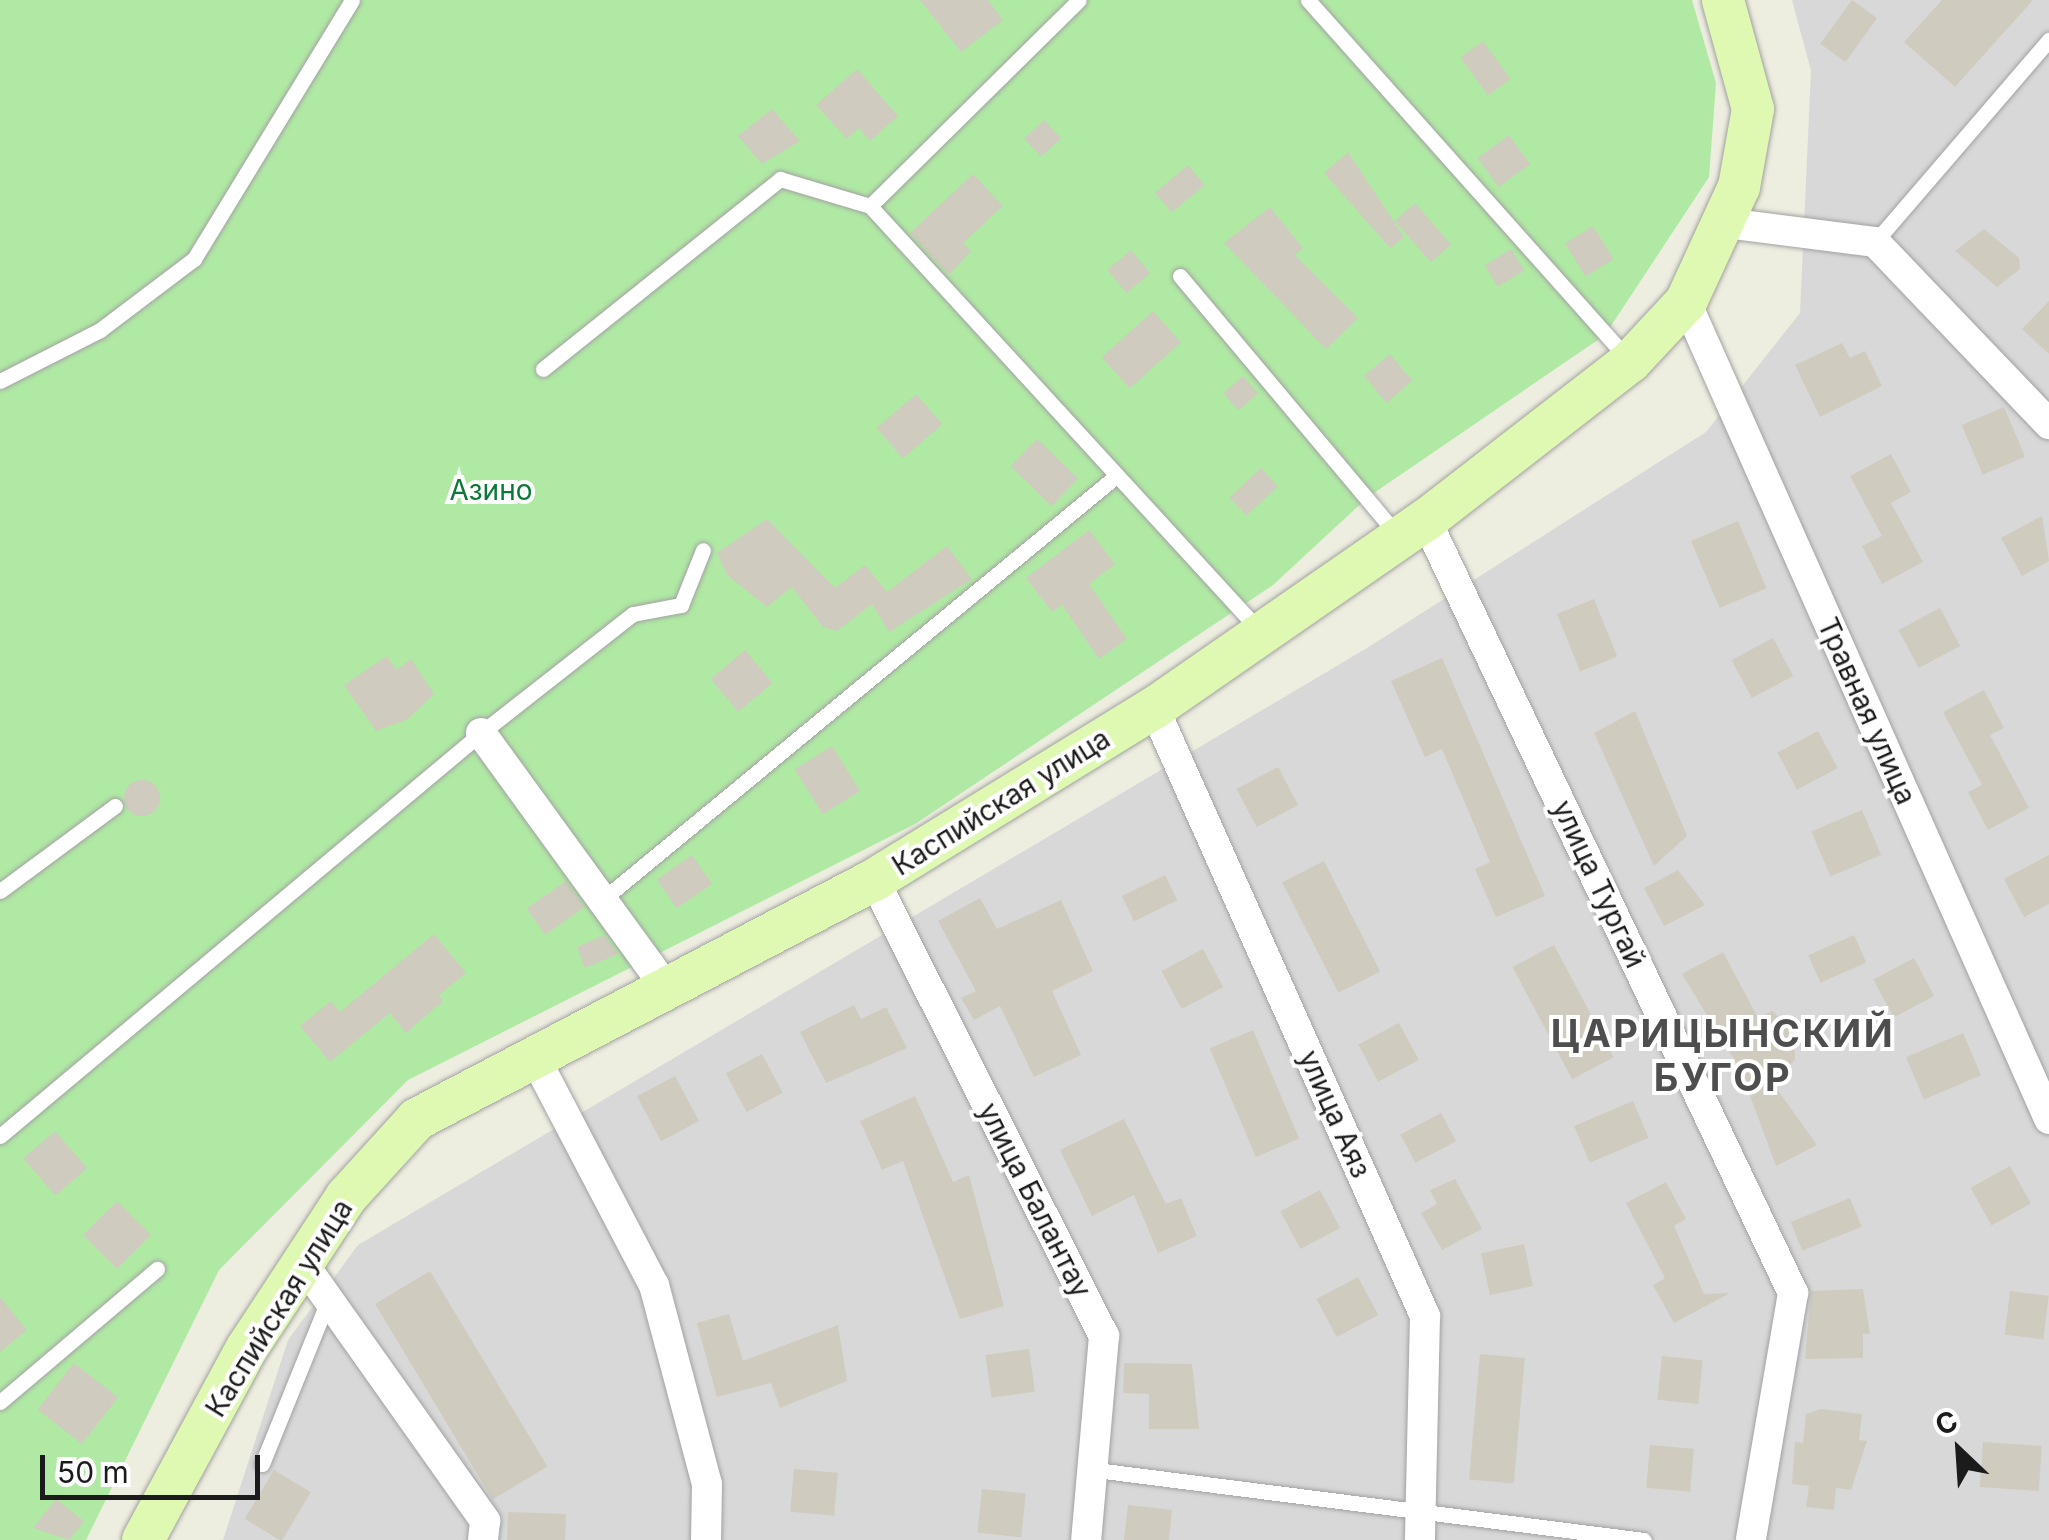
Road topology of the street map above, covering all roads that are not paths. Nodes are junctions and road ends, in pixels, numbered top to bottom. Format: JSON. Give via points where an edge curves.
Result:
{"nodes":[{"id":1,"x":352,"y":0,"type":"edge"},
{"id":2,"x":1079,"y":0,"type":"edge"},
{"id":3,"x":1308,"y":0,"type":"edge"},
{"id":4,"x":1723,"y":0,"type":"edge"},
{"id":5,"x":2049,"y":40,"type":"edge"},
{"id":6,"x":870,"y":206,"type":"junction"},
{"id":7,"x":1726,"y":223,"type":"junction"},
{"id":8,"x":1875,"y":242,"type":"junction"},
{"id":9,"x":1180,"y":276,"type":"dead end"},
{"id":10,"x":1686,"y":302,"type":"junction"},
{"id":11,"x":1630,"y":362,"type":"junction"},
{"id":12,"x":544,"y":370,"type":"dead end"},
{"id":13,"x":0,"y":381,"type":"edge"},
{"id":14,"x":2049,"y":424,"type":"edge"},
{"id":15,"x":1116,"y":477,"type":"junction"},
{"id":16,"x":1413,"y":529,"type":"junction"},
{"id":17,"x":702,"y":550,"type":"dead end"},
{"id":18,"x":1262,"y":633,"type":"junction"},
{"id":19,"x":1154,"y":708,"type":"junction"},
{"id":20,"x":481,"y":733,"type":"junction"},
{"id":21,"x":115,"y":806,"type":"dead end"},
{"id":22,"x":874,"y":880,"type":"junction"},
{"id":23,"x":0,"y":891,"type":"edge"},
{"id":24,"x":602,"y":900,"type":"junction"},
{"id":25,"x":666,"y":988,"type":"junction"},
{"id":26,"x":533,"y":1054,"type":"junction"},
{"id":27,"x":2049,"y":1119,"type":"edge"},
{"id":28,"x":0,"y":1136,"type":"edge"},
{"id":29,"x":156,"y":1269,"type":"dead end"},
{"id":30,"x":317,"y":1282,"type":"junction"},
{"id":31,"x":0,"y":1402,"type":"edge"},
{"id":32,"x":262,"y":1464,"type":"dead end"},
{"id":33,"x":1096,"y":1470,"type":"junction"},
{"id":34,"x":1424,"y":1505,"type":"junction"},
{"id":35,"x":144,"y":1540,"type":"edge"},
{"id":36,"x":484,"y":1540,"type":"edge"},
{"id":37,"x":706,"y":1540,"type":"edge"},
{"id":38,"x":1086,"y":1540,"type":"edge"},
{"id":39,"x":1420,"y":1540,"type":"edge"},
{"id":40,"x":1644,"y":1540,"type":"edge"},
{"id":41,"x":1751,"y":1540,"type":"edge"}],
"edges":[{"from":1,"to":13,"type":"lane","via":[[194,259],[100,330]]},
{"from":2,"to":6,"type":"lane"},
{"from":3,"to":11,"type":"lane"},
{"from":4,"to":7,"type":"street","name":"Каспийская улица","via":[[1752,109]]},
{"from":5,"to":8,"type":"lane"},
{"from":6,"to":12,"type":"lane","via":[[780,179]]},
{"from":6,"to":15,"type":"lane"},
{"from":7,"to":8,"type":"street"},
{"from":7,"to":10,"type":"street","name":"Каспийская улица"},
{"from":8,"to":14,"type":"street"},
{"from":9,"to":16,"type":"lane"},
{"from":10,"to":11,"type":"street","name":"Каспийская улица"},
{"from":10,"to":27,"type":"street","name":"Травная улица"},
{"from":11,"to":16,"type":"street","name":"Каспийская улица"},
{"from":15,"to":18,"type":"lane"},
{"from":15,"to":24,"type":"lane"},
{"from":16,"to":18,"type":"street","name":"Каспийская улица"},
{"from":16,"to":41,"type":"street","name":"улица Тургай","via":[[1793,1293]]},
{"from":17,"to":20,"type":"lane","via":[[681,605],[633,614]]},
{"from":18,"to":19,"type":"street","name":"Каспийская улица"},
{"from":19,"to":22,"type":"street","name":"Каспийская улица"},
{"from":19,"to":34,"type":"street","name":"улица Аяз","via":[[1425,1316]]},
{"from":20,"to":24,"type":"street"},
{"from":20,"to":28,"type":"lane"},
{"from":21,"to":23,"type":"lane"},
{"from":22,"to":25,"type":"street","name":"Каспийская улица"},
{"from":22,"to":33,"type":"street","name":"улица Балантау","via":[[1104,1336]]},
{"from":24,"to":25,"type":"street"},
{"from":25,"to":26,"type":"street","name":"Каспийская улица"},
{"from":26,"to":30,"type":"street","name":"Каспийская улица","via":[[417,1119],[346,1197]]},
{"from":26,"to":37,"type":"street","via":[[654,1285],[706,1484]]},
{"from":29,"to":31,"type":"lane"},
{"from":30,"to":32,"type":"lane"},
{"from":30,"to":35,"type":"street","name":"Каспийская улица","via":[[247,1348]]},
{"from":30,"to":36,"type":"street","via":[[484,1521]]},
{"from":33,"to":34,"type":"lane"},
{"from":33,"to":38,"type":"street","name":"улица Балантау"},
{"from":34,"to":39,"type":"street","name":"улица Аяз"},
{"from":34,"to":40,"type":"lane"}]}
